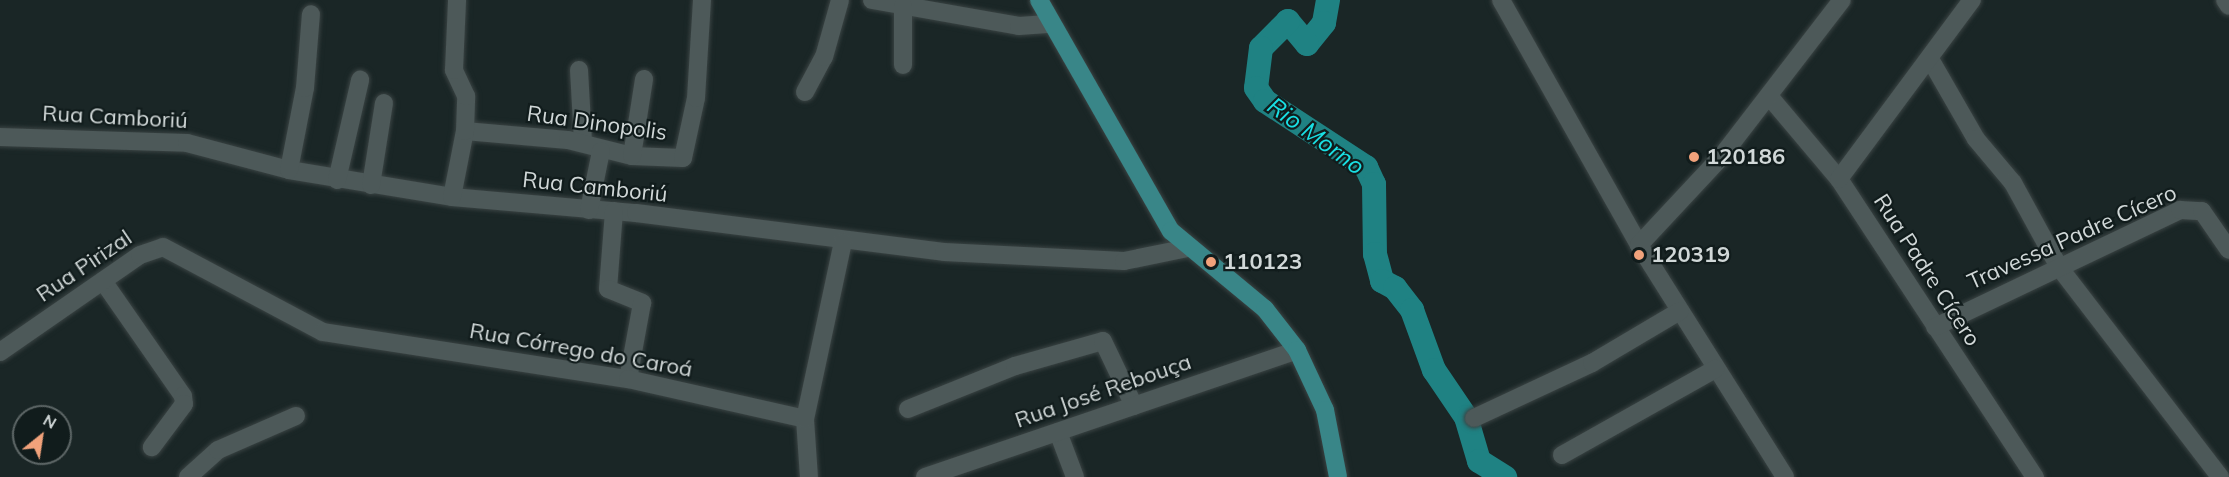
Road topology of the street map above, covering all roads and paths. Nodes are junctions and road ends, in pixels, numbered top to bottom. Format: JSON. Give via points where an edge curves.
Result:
{"nodes":[{"id":1,"x":457,"y":0,"type":"edge"},
{"id":2,"x":702,"y":0,"type":"edge"},
{"id":3,"x":840,"y":0,"type":"edge"},
{"id":4,"x":878,"y":0,"type":"edge"},
{"id":5,"x":1039,"y":0,"type":"edge"},
{"id":6,"x":1501,"y":0,"type":"edge"},
{"id":7,"x":1842,"y":0,"type":"edge"},
{"id":8,"x":1972,"y":0,"type":"edge"},
{"id":9,"x":2225,"y":0,"type":"edge"},
{"id":10,"x":903,"y":6,"type":"junction"},
{"id":11,"x":2229,"y":6,"type":"edge"},
{"id":12,"x":311,"y":14,"type":"dead end"},
{"id":13,"x":1051,"y":24,"type":"junction"},
{"id":14,"x":1930,"y":59,"type":"junction"},
{"id":15,"x":903,"y":64,"type":"dead end"},
{"id":16,"x":579,"y":70,"type":"dead end"},
{"id":17,"x":644,"y":79,"type":"dead end"},
{"id":18,"x":360,"y":80,"type":"dead end"},
{"id":19,"x":805,"y":92,"type":"dead end"},
{"id":20,"x":1769,"y":96,"type":"junction"},
{"id":21,"x":384,"y":103,"type":"dead end"},
{"id":22,"x":465,"y":131,"type":"junction"},
{"id":23,"x":0,"y":137,"type":"edge"},
{"id":24,"x":583,"y":142,"type":"junction"},
{"id":25,"x":601,"y":151,"type":"junction"},
{"id":26,"x":632,"y":156,"type":"junction"},
{"id":27,"x":289,"y":170,"type":"junction"},
{"id":28,"x":1839,"y":179,"type":"junction"},
{"id":29,"x":337,"y":180,"type":"junction"},
{"id":30,"x":371,"y":185,"type":"junction"},
{"id":31,"x":452,"y":197,"type":"junction"},
{"id":32,"x":589,"y":210,"type":"junction"},
{"id":33,"x":614,"y":212,"type":"junction"},
{"id":34,"x":843,"y":242,"type":"junction"},
{"id":35,"x":1639,"y":244,"type":"junction"},
{"id":36,"x":1188,"y":248,"type":"junction"},
{"id":37,"x":2229,"y":250,"type":"edge"},
{"id":38,"x":2059,"y":267,"type":"junction"},
{"id":39,"x":104,"y":281,"type":"junction"},
{"id":40,"x":1677,"y":313,"type":"junction"},
{"id":41,"x":292,"y":319,"type":"joint"},
{"id":42,"x":1935,"y":327,"type":"junction"},
{"id":43,"x":1297,"y":350,"type":"junction"},
{"id":44,"x":0,"y":352,"type":"edge"},
{"id":45,"x":1715,"y":369,"type":"junction"},
{"id":46,"x":628,"y":379,"type":"junction"},
{"id":47,"x":1134,"y":406,"type":"junction"},
{"id":48,"x":908,"y":409,"type":"dead end"},
{"id":49,"x":296,"y":416,"type":"dead end"},
{"id":50,"x":1474,"y":418,"type":"dead end"},
{"id":51,"x":804,"y":419,"type":"junction"},
{"id":52,"x":1058,"y":432,"type":"junction"},
{"id":53,"x":152,"y":447,"type":"dead end"},
{"id":54,"x":1562,"y":455,"type":"dead end"},
{"id":55,"x":1778,"y":474,"type":"edge"},
{"id":56,"x":188,"y":477,"type":"edge"},
{"id":57,"x":809,"y":477,"type":"edge"},
{"id":58,"x":925,"y":477,"type":"edge"},
{"id":59,"x":1075,"y":477,"type":"edge"},
{"id":60,"x":1338,"y":477,"type":"edge"},
{"id":61,"x":2035,"y":477,"type":"edge"},
{"id":62,"x":2220,"y":477,"type":"edge"}],
"edges":[{"from":1,"to":22,"type":"street","via":[[454,70],[466,96]]},
{"from":2,"to":26,"type":"street","name":"Rua Dinopolis","via":[[696,98],[685,156]]},
{"from":3,"to":19,"type":"street","via":[[824,57]]},
{"from":4,"to":10,"type":"street"},
{"from":5,"to":13,"type":"main road"},
{"from":6,"to":35,"type":"street"},
{"from":7,"to":20,"type":"street"},
{"from":8,"to":14,"type":"street"},
{"from":9,"to":11,"type":"street"},
{"from":10,"to":13,"type":"street","via":[[1018,26]]},
{"from":10,"to":15,"type":"street"},
{"from":12,"to":27,"type":"street","via":[[305,88]]},
{"from":13,"to":36,"type":"main road","via":[[1150,198]]},
{"from":14,"to":28,"type":"street"},
{"from":14,"to":38,"type":"street","via":[[1976,139],[2019,192]]},
{"from":16,"to":24,"type":"street"},
{"from":17,"to":26,"type":"street"},
{"from":18,"to":29,"type":"street"},
{"from":20,"to":28,"type":"street","name":"Rua Padre Cícero"},
{"from":20,"to":35,"type":"street","via":[[1682,203]]},
{"from":21,"to":30,"type":"street"},
{"from":22,"to":24,"type":"street","name":"Rua Dinopolis"},
{"from":22,"to":31,"type":"street"},
{"from":23,"to":27,"type":"street","name":"Rua Camboriú","via":[[187,143]]},
{"from":24,"to":25,"type":"street","name":"Rua Dinopolis"},
{"from":25,"to":26,"type":"street","name":"Rua Dinopolis"},
{"from":25,"to":32,"type":"street"},
{"from":27,"to":29,"type":"street","name":"Rua Camboriú"},
{"from":28,"to":42,"type":"street","name":"Rua Padre Cícero"},
{"from":29,"to":30,"type":"street","name":"Rua Camboriú"},
{"from":30,"to":31,"type":"street","name":"Rua Camboriú"},
{"from":31,"to":32,"type":"street","name":"Rua Camboriú"},
{"from":32,"to":33,"type":"street","name":"Rua Camboriú"},
{"from":33,"to":34,"type":"street","name":"Rua Camboriú"},
{"from":33,"to":46,"type":"street","via":[[608,289],[642,303]]},
{"from":34,"to":36,"type":"street","name":"Rua Camboriú","via":[[1084,261],[1124,261]]},
{"from":34,"to":51,"type":"street"},
{"from":35,"to":40,"type":"street"},
{"from":36,"to":43,"type":"main road","via":[[1265,309]]},
{"from":37,"to":38,"type":"street","name":"Travessa Padre Cícero","via":[[2197,209],[2180,210]]},
{"from":38,"to":42,"type":"street","name":"Travessa Padre Cícero"},
{"from":38,"to":62,"type":"street"},
{"from":39,"to":41,"type":"street","name":"Rua Pirizal","via":[[163,246],[233,280]]},
{"from":39,"to":44,"type":"street","name":"Rua Pirizal"},
{"from":39,"to":53,"type":"street","via":[[183,396],[184,404]]},
{"from":40,"to":45,"type":"street"},
{"from":40,"to":50,"type":"street","via":[[1592,363]]},
{"from":41,"to":46,"type":"street","name":"Rua Córrego do Caroá","via":[[356,339]]},
{"from":42,"to":61,"type":"street","name":"Rua Padre Cícero"},
{"from":43,"to":47,"type":"street","name":"Rua José Rebouça"},
{"from":43,"to":60,"type":"main road","via":[[1324,410]]},
{"from":45,"to":54,"type":"street"},
{"from":45,"to":55,"type":"street"},
{"from":46,"to":51,"type":"street","name":"Rua Córrego do Caroá"},
{"from":47,"to":48,"type":"street","via":[[1103,341],[1015,366]]},
{"from":47,"to":52,"type":"street","name":"Rua José Rebouça"},
{"from":49,"to":56,"type":"street","via":[[218,450]]},
{"from":51,"to":57,"type":"street"},
{"from":52,"to":58,"type":"street","name":"Rua José Rebouça"},
{"from":52,"to":59,"type":"street"}]}
